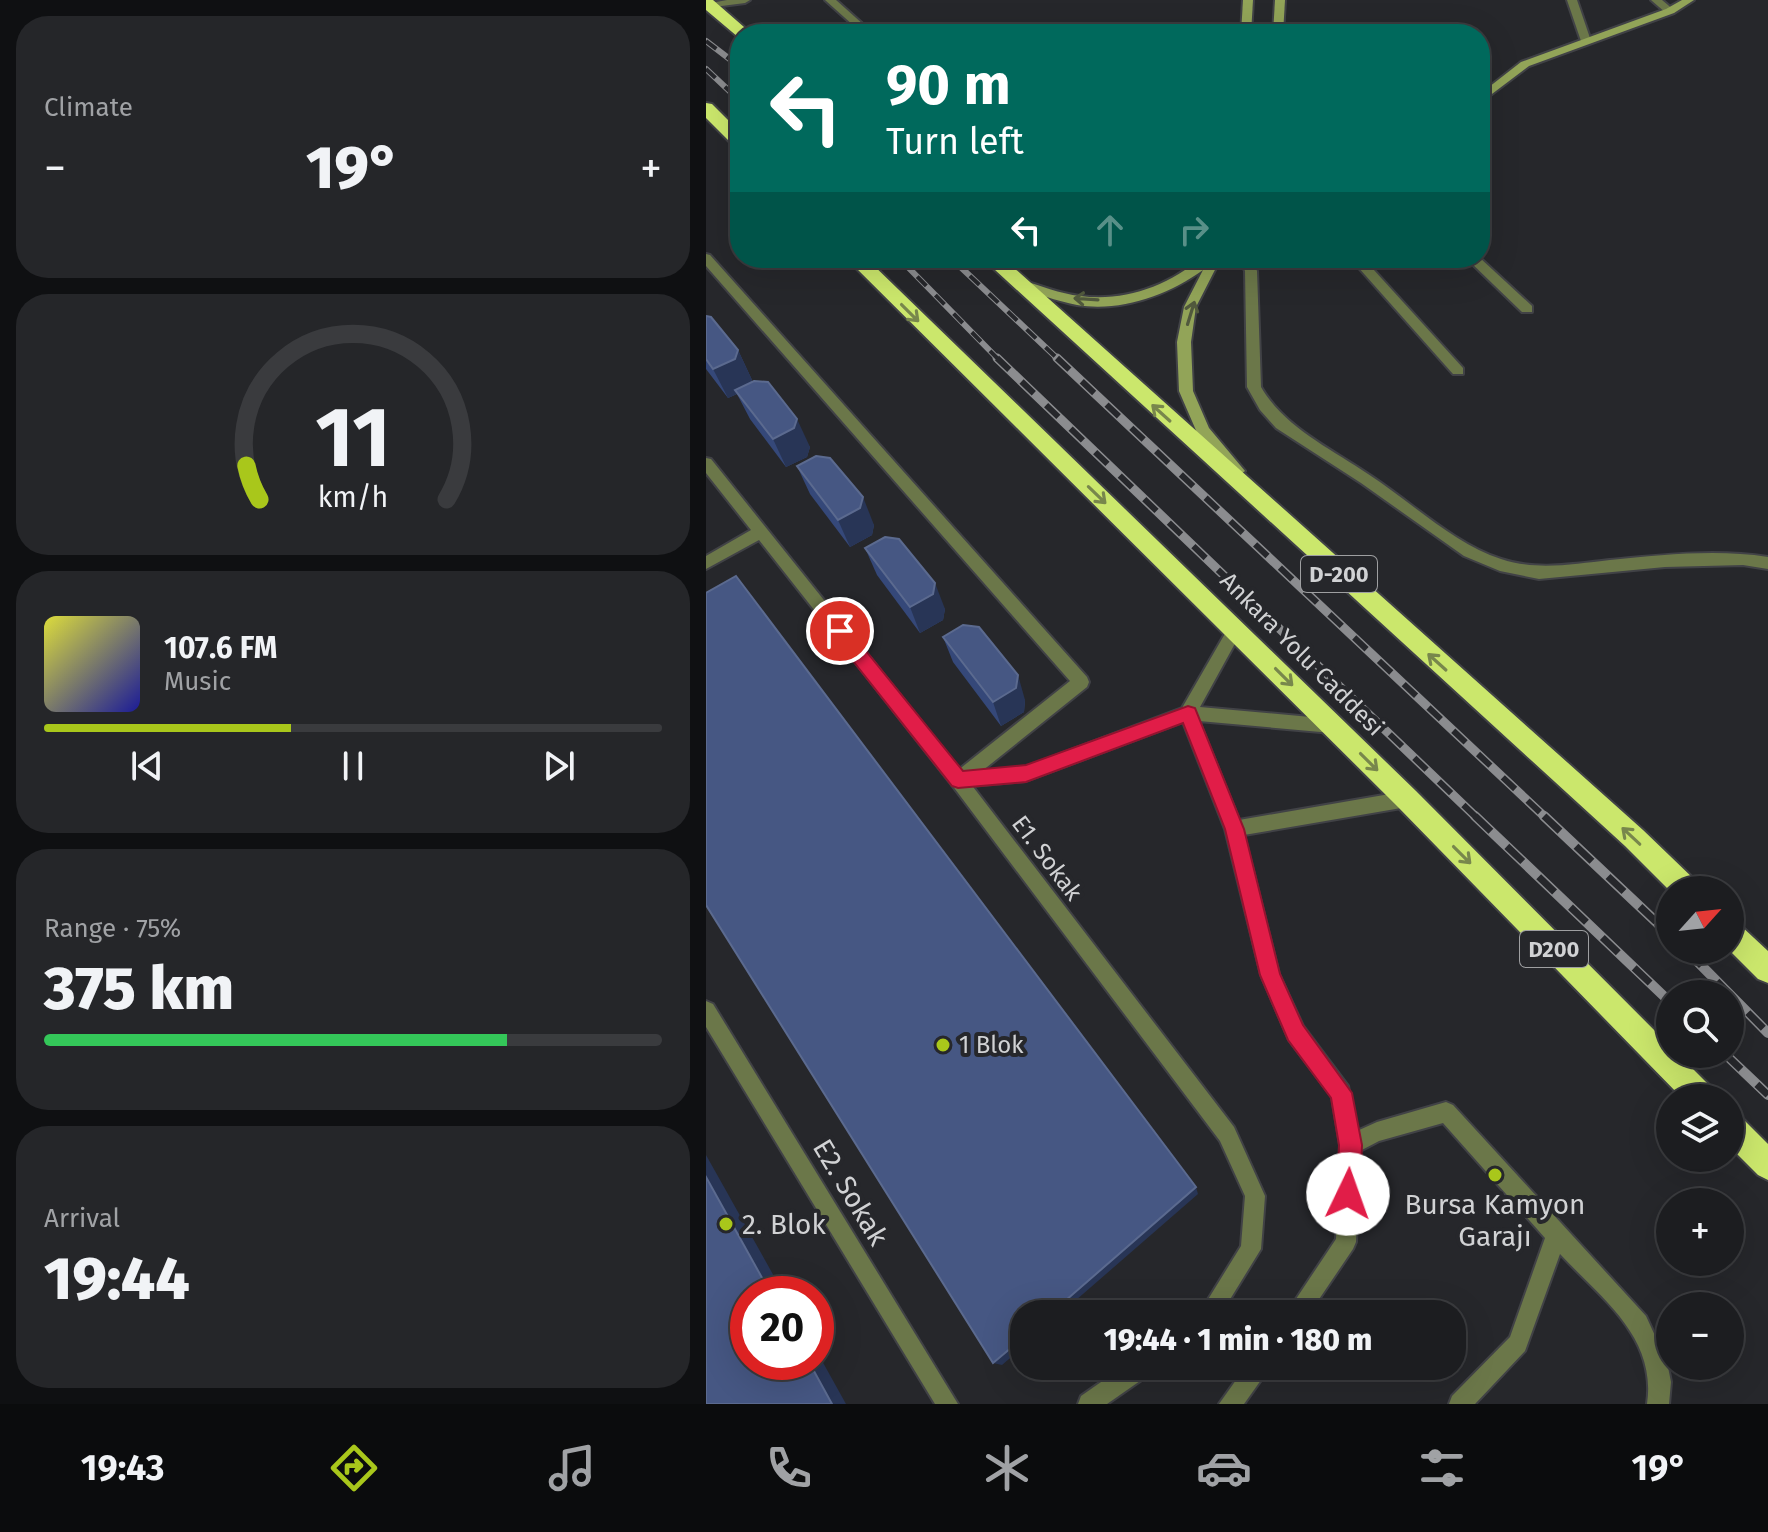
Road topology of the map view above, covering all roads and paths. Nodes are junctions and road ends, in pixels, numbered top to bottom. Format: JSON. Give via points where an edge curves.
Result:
{"nodes":[{"id":1,"x":745,"y":0,"type":"edge"},
{"id":2,"x":830,"y":0,"type":"edge"},
{"id":3,"x":1248,"y":0,"type":"edge"},
{"id":4,"x":1280,"y":0,"type":"edge"},
{"id":5,"x":1572,"y":0,"type":"edge"},
{"id":6,"x":1656,"y":0,"type":"edge"},
{"id":7,"x":1689,"y":0,"type":"edge"},
{"id":8,"x":708,"y":4,"type":"edge"},
{"id":9,"x":1670,"y":11,"type":"junction"},
{"id":10,"x":732,"y":24,"type":"edge"},
{"id":11,"x":858,"y":24,"type":"edge"},
{"id":12,"x":1247,"y":24,"type":"edge"},
{"id":13,"x":1279,"y":24,"type":"edge"},
{"id":14,"x":1586,"y":41,"type":"junction"},
{"id":15,"x":1490,"y":92,"type":"edge"},
{"id":16,"x":706,"y":108,"type":"edge"},
{"id":17,"x":730,"y":132,"type":"edge"},
{"id":18,"x":706,"y":258,"type":"edge"},
{"id":19,"x":865,"y":268,"type":"edge"},
{"id":20,"x":1002,"y":268,"type":"edge"},
{"id":21,"x":1198,"y":268,"type":"edge"},
{"id":22,"x":1210,"y":268,"type":"edge"},
{"id":23,"x":1250,"y":268,"type":"edge"},
{"id":24,"x":1365,"y":268,"type":"edge"},
{"id":25,"x":1483,"y":268,"type":"edge"},
{"id":26,"x":1019,"y":284,"type":"junction"},
{"id":27,"x":1527,"y":309,"type":"dead end"},
{"id":28,"x":1458,"y":371,"type":"dead end"},
{"id":29,"x":706,"y":463,"type":"edge"},
{"id":30,"x":1283,"y":524,"type":"junction"},
{"id":31,"x":761,"y":532,"type":"junction"},
{"id":32,"x":706,"y":563,"type":"edge"},
{"id":33,"x":1768,"y":563,"type":"edge"},
{"id":34,"x":1235,"y":629,"type":"junction"},
{"id":35,"x":1188,"y":713,"type":"junction"},
{"id":36,"x":1332,"y":726,"type":"junction"},
{"id":37,"x":958,"y":780,"type":"junction"},
{"id":38,"x":1407,"y":799,"type":"junction"},
{"id":39,"x":1234,"y":829,"type":"junction"},
{"id":40,"x":1673,"y":876,"type":"edge"},
{"id":41,"x":1744,"y":947,"type":"edge"},
{"id":42,"x":1768,"y":970,"type":"edge"},
{"id":43,"x":706,"y":1010,"type":"edge"},
{"id":44,"x":1688,"y":1084,"type":"edge"},
{"id":45,"x":1744,"y":1140,"type":"edge"},
{"id":46,"x":1350,"y":1145,"type":"junction"},
{"id":47,"x":1768,"y":1165,"type":"edge"},
{"id":48,"x":1556,"y":1235,"type":"junction"},
{"id":49,"x":1218,"y":1300,"type":"edge"},
{"id":50,"x":1306,"y":1300,"type":"edge"},
{"id":51,"x":1122,"y":1380,"type":"edge"},
{"id":52,"x":1249,"y":1380,"type":"edge"},
{"id":53,"x":947,"y":1404,"type":"edge"},
{"id":54,"x":1089,"y":1404,"type":"edge"},
{"id":55,"x":1230,"y":1404,"type":"edge"},
{"id":56,"x":1460,"y":1404,"type":"edge"},
{"id":57,"x":1658,"y":1404,"type":"edge"}],
"edges":[{"from":1,"to":8,"type":"street"},
{"from":2,"to":11,"type":"street"},
{"from":3,"to":12,"type":"main road"},
{"from":4,"to":13,"type":"main road"},
{"from":5,"to":14,"type":"street"},
{"from":6,"to":9,"type":"street"},
{"from":7,"to":9,"type":"main road"},
{"from":8,"to":10,"type":"highway"},
{"from":9,"to":14,"type":"main road"},
{"from":14,"to":15,"type":"main road","via":[[1525,64]]},
{"from":16,"to":17,"type":"highway"},
{"from":18,"to":37,"type":"street","via":[[1081,682]]},
{"from":19,"to":34,"type":"highway","name":"Ankara Yolu Caddesi","one_way":true},
{"from":20,"to":26,"type":"highway","number":"D-200"},
{"from":21,"to":26,"type":"main road","one_way":true,"via":[[1128,299],[1082,301]]},
{"from":30,"to":22,"type":"main road","one_way":true,"via":[[1203,431],[1186,391],[1184,342],[1190,307]]},
{"from":23,"to":33,"type":"street","via":[[1254,387],[1265,406],[1281,424],[1469,552],[1539,573],[1665,561]]},
{"from":24,"to":28,"type":"street"},
{"from":25,"to":27,"type":"street"},
{"from":30,"to":26,"type":"highway","number":"D-200","one_way":true},
{"from":29,"to":31,"type":"street","name":"E1. Sokak"},
{"from":40,"to":30,"type":"highway","number":"D-200","one_way":true},
{"from":31,"to":32,"type":"street"},
{"from":31,"to":37,"type":"street","name":"E1. Sokak"},
{"from":34,"to":35,"type":"street"},
{"from":34,"to":36,"type":"highway","name":"Ankara Yolu Caddesi","number":"D200","one_way":true},
{"from":35,"to":36,"type":"street"},
{"from":35,"to":37,"type":"street","via":[[1026,774]]},
{"from":35,"to":39,"type":"street"},
{"from":36,"to":38,"type":"highway","name":"Ankara Yolu Caddesi","number":"D200","one_way":true},
{"from":37,"to":49,"type":"street","name":"E1. Sokak","via":[[1227,1134],[1255,1196],[1251,1249]]},
{"from":38,"to":39,"type":"street"},
{"from":38,"to":44,"type":"highway","name":"Ankara Yolu Caddesi","number":"D200","one_way":true},
{"from":39,"to":46,"type":"street","via":[[1270,975],[1296,1033],[1341,1093]]},
{"from":41,"to":42,"type":"highway"},
{"from":43,"to":53,"type":"street","name":"E2. Sokak"},
{"from":45,"to":47,"type":"highway"},
{"from":46,"to":48,"type":"street","via":[[1446,1112]]},
{"from":46,"to":50,"type":"street","via":[[1346,1242]]},
{"from":48,"to":56,"type":"street","via":[[1518,1344]]},
{"from":48,"to":57,"type":"street","via":[[1648,1336],[1660,1375]]},
{"from":51,"to":54,"type":"street"},
{"from":52,"to":55,"type":"street"}]}
